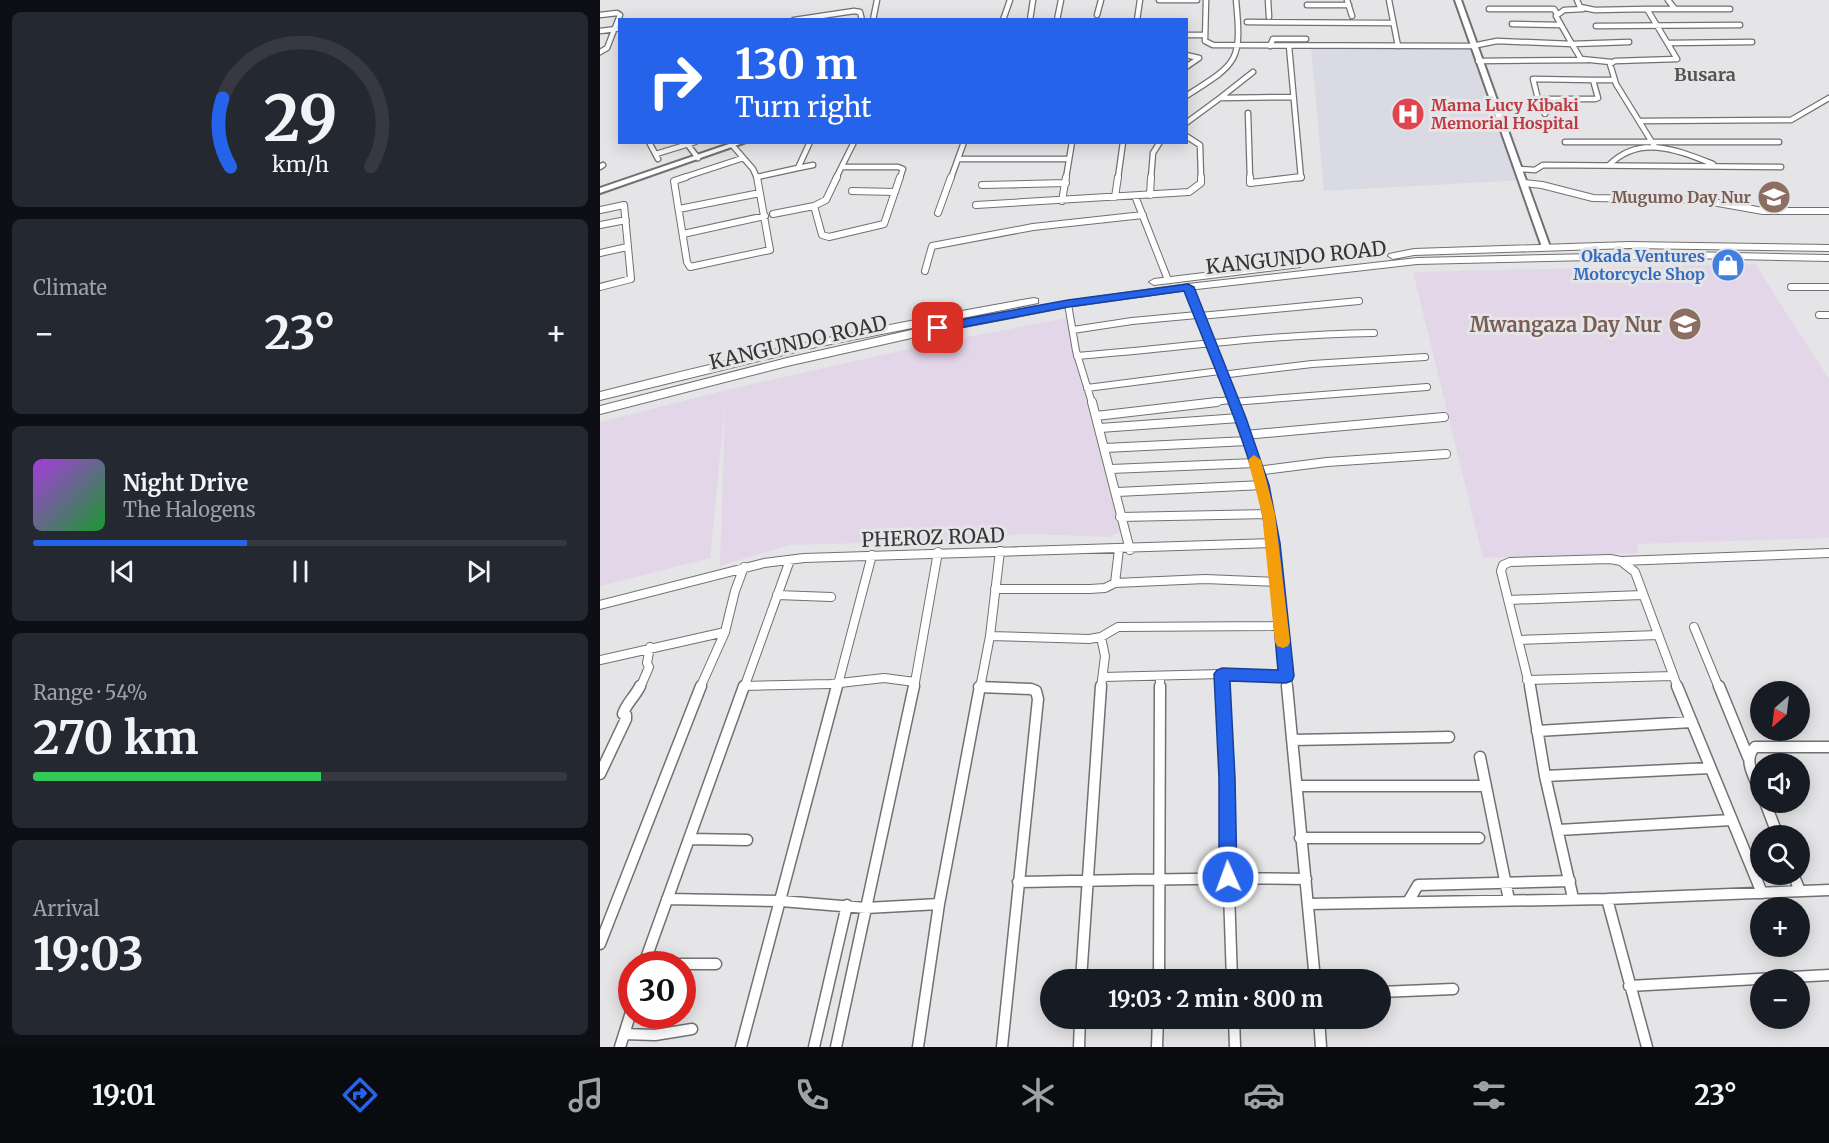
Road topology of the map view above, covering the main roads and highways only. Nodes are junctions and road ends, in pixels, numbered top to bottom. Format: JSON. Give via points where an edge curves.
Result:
{"nodes":[{"id":1,"x":1458,"y":0,"type":"edge"},
{"id":2,"x":738,"y":144,"type":"edge"},
{"id":3,"x":600,"y":191,"type":"edge"},
{"id":4,"x":1546,"y":247,"type":"junction"},
{"id":5,"x":1829,"y":248,"type":"edge"},
{"id":6,"x":1829,"y":258,"type":"edge"},
{"id":7,"x":600,"y":396,"type":"edge"},
{"id":8,"x":600,"y":410,"type":"edge"}],
"edges":[{"from":1,"to":4,"type":"main road"},
{"from":2,"to":3,"type":"main road"},
{"from":4,"to":5,"type":"highway","name":"KANGUNDO ROAD"},
{"from":4,"to":7,"type":"highway","name":"KANGUNDO ROAD","via":[[1414,252],[1168,280],[982,309],[696,371]]},
{"from":6,"to":8,"type":"highway","name":"KANGUNDO ROAD","via":[[1686,255],[1418,261],[1188,287],[938,328]]}]}
